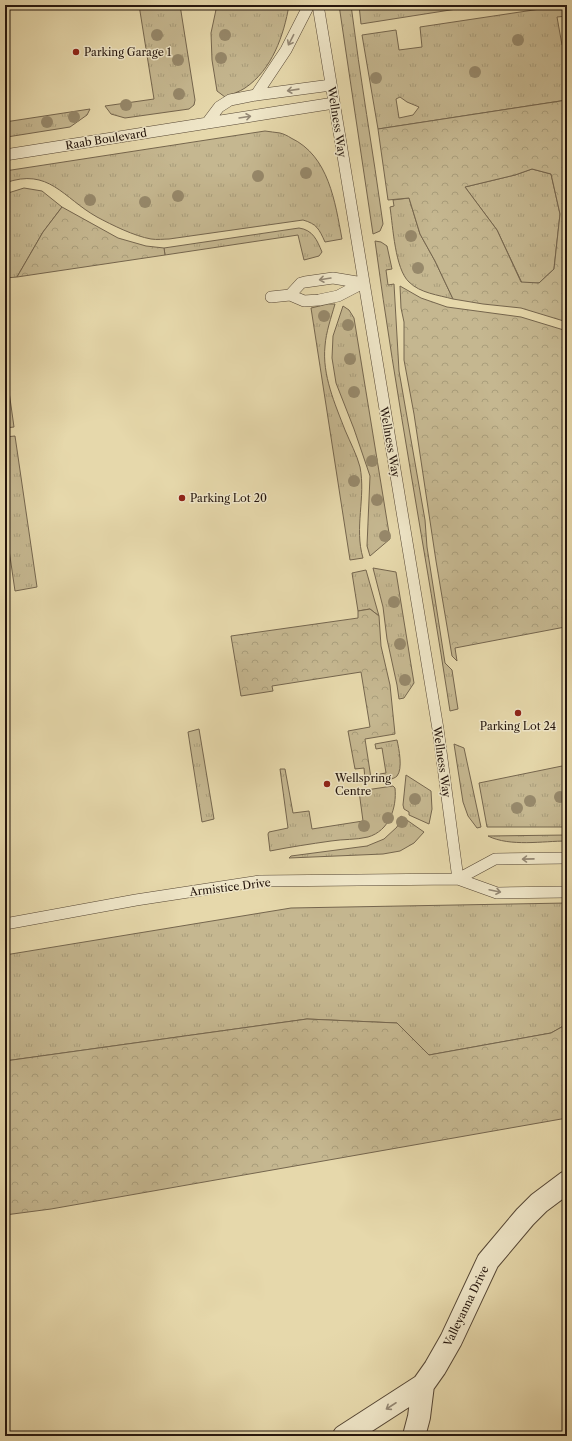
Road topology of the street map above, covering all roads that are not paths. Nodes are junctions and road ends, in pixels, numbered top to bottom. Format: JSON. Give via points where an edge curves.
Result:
{"nodes":[{"id":1,"x":309,"y":5,"type":"edge"},
{"id":2,"x":318,"y":5,"type":"edge"},
{"id":3,"x":331,"y":85,"type":"junction"},
{"id":4,"x":256,"y":95,"type":"junction"},
{"id":5,"x":334,"y":103,"type":"junction"},
{"id":6,"x":207,"y":123,"type":"junction"},
{"id":7,"x":5,"y":155,"type":"edge"},
{"id":8,"x":363,"y":283,"type":"junction"},
{"id":9,"x":290,"y":295,"type":"junction"},
{"id":10,"x":271,"y":297,"type":"dead end"},
{"id":11,"x":567,"y":858,"type":"edge"},
{"id":12,"x":458,"y":879,"type":"junction"},
{"id":13,"x":567,"y":892,"type":"edge"},
{"id":14,"x":5,"y":924,"type":"edge"},
{"id":15,"x":567,"y":1182,"type":"edge"},
{"id":16,"x":423,"y":1385,"type":"junction"},
{"id":17,"x":344,"y":1436,"type":"edge"},
{"id":18,"x":414,"y":1436,"type":"edge"}],
"edges":[{"from":1,"to":4,"type":"lane","one_way":true,"via":[[286,50]]},
{"from":2,"to":3,"type":"lane","name":"Wellness Way"},
{"from":3,"to":4,"type":"lane","one_way":true},
{"from":3,"to":5,"type":"lane","name":"Wellness Way"},
{"from":4,"to":6,"type":"lane","via":[[230,100],[219,107]]},
{"from":6,"to":5,"type":"lane","name":"Raab Boulevard","one_way":true},
{"from":5,"to":8,"type":"lane","name":"Wellness Way"},
{"from":6,"to":7,"type":"lane","name":"Raab Boulevard"},
{"from":8,"to":9,"type":"lane","via":[[338,296],[319,300],[304,301]]},
{"from":8,"to":9,"type":"lane","one_way":true,"via":[[334,278],[305,282]]},
{"from":8,"to":12,"type":"lane","name":"Wellness Way","via":[[438,729]]},
{"from":9,"to":10,"type":"lane"},
{"from":11,"to":12,"type":"lane","name":"Armistice Drive","one_way":true,"via":[[494,859]]},
{"from":12,"to":13,"type":"lane","name":"Armistice Drive","one_way":true,"via":[[497,893]]},
{"from":12,"to":14,"type":"lane","name":"Armistice Drive","via":[[260,881]]},
{"from":15,"to":16,"type":"street","name":"Valleyanna Drive","via":[[539,1203],[488,1260],[451,1340]]},
{"from":16,"to":17,"type":"street","name":"Valleyanna Drive","one_way":true},
{"from":16,"to":18,"type":"street","name":"Valleyanna Drive"}]}
